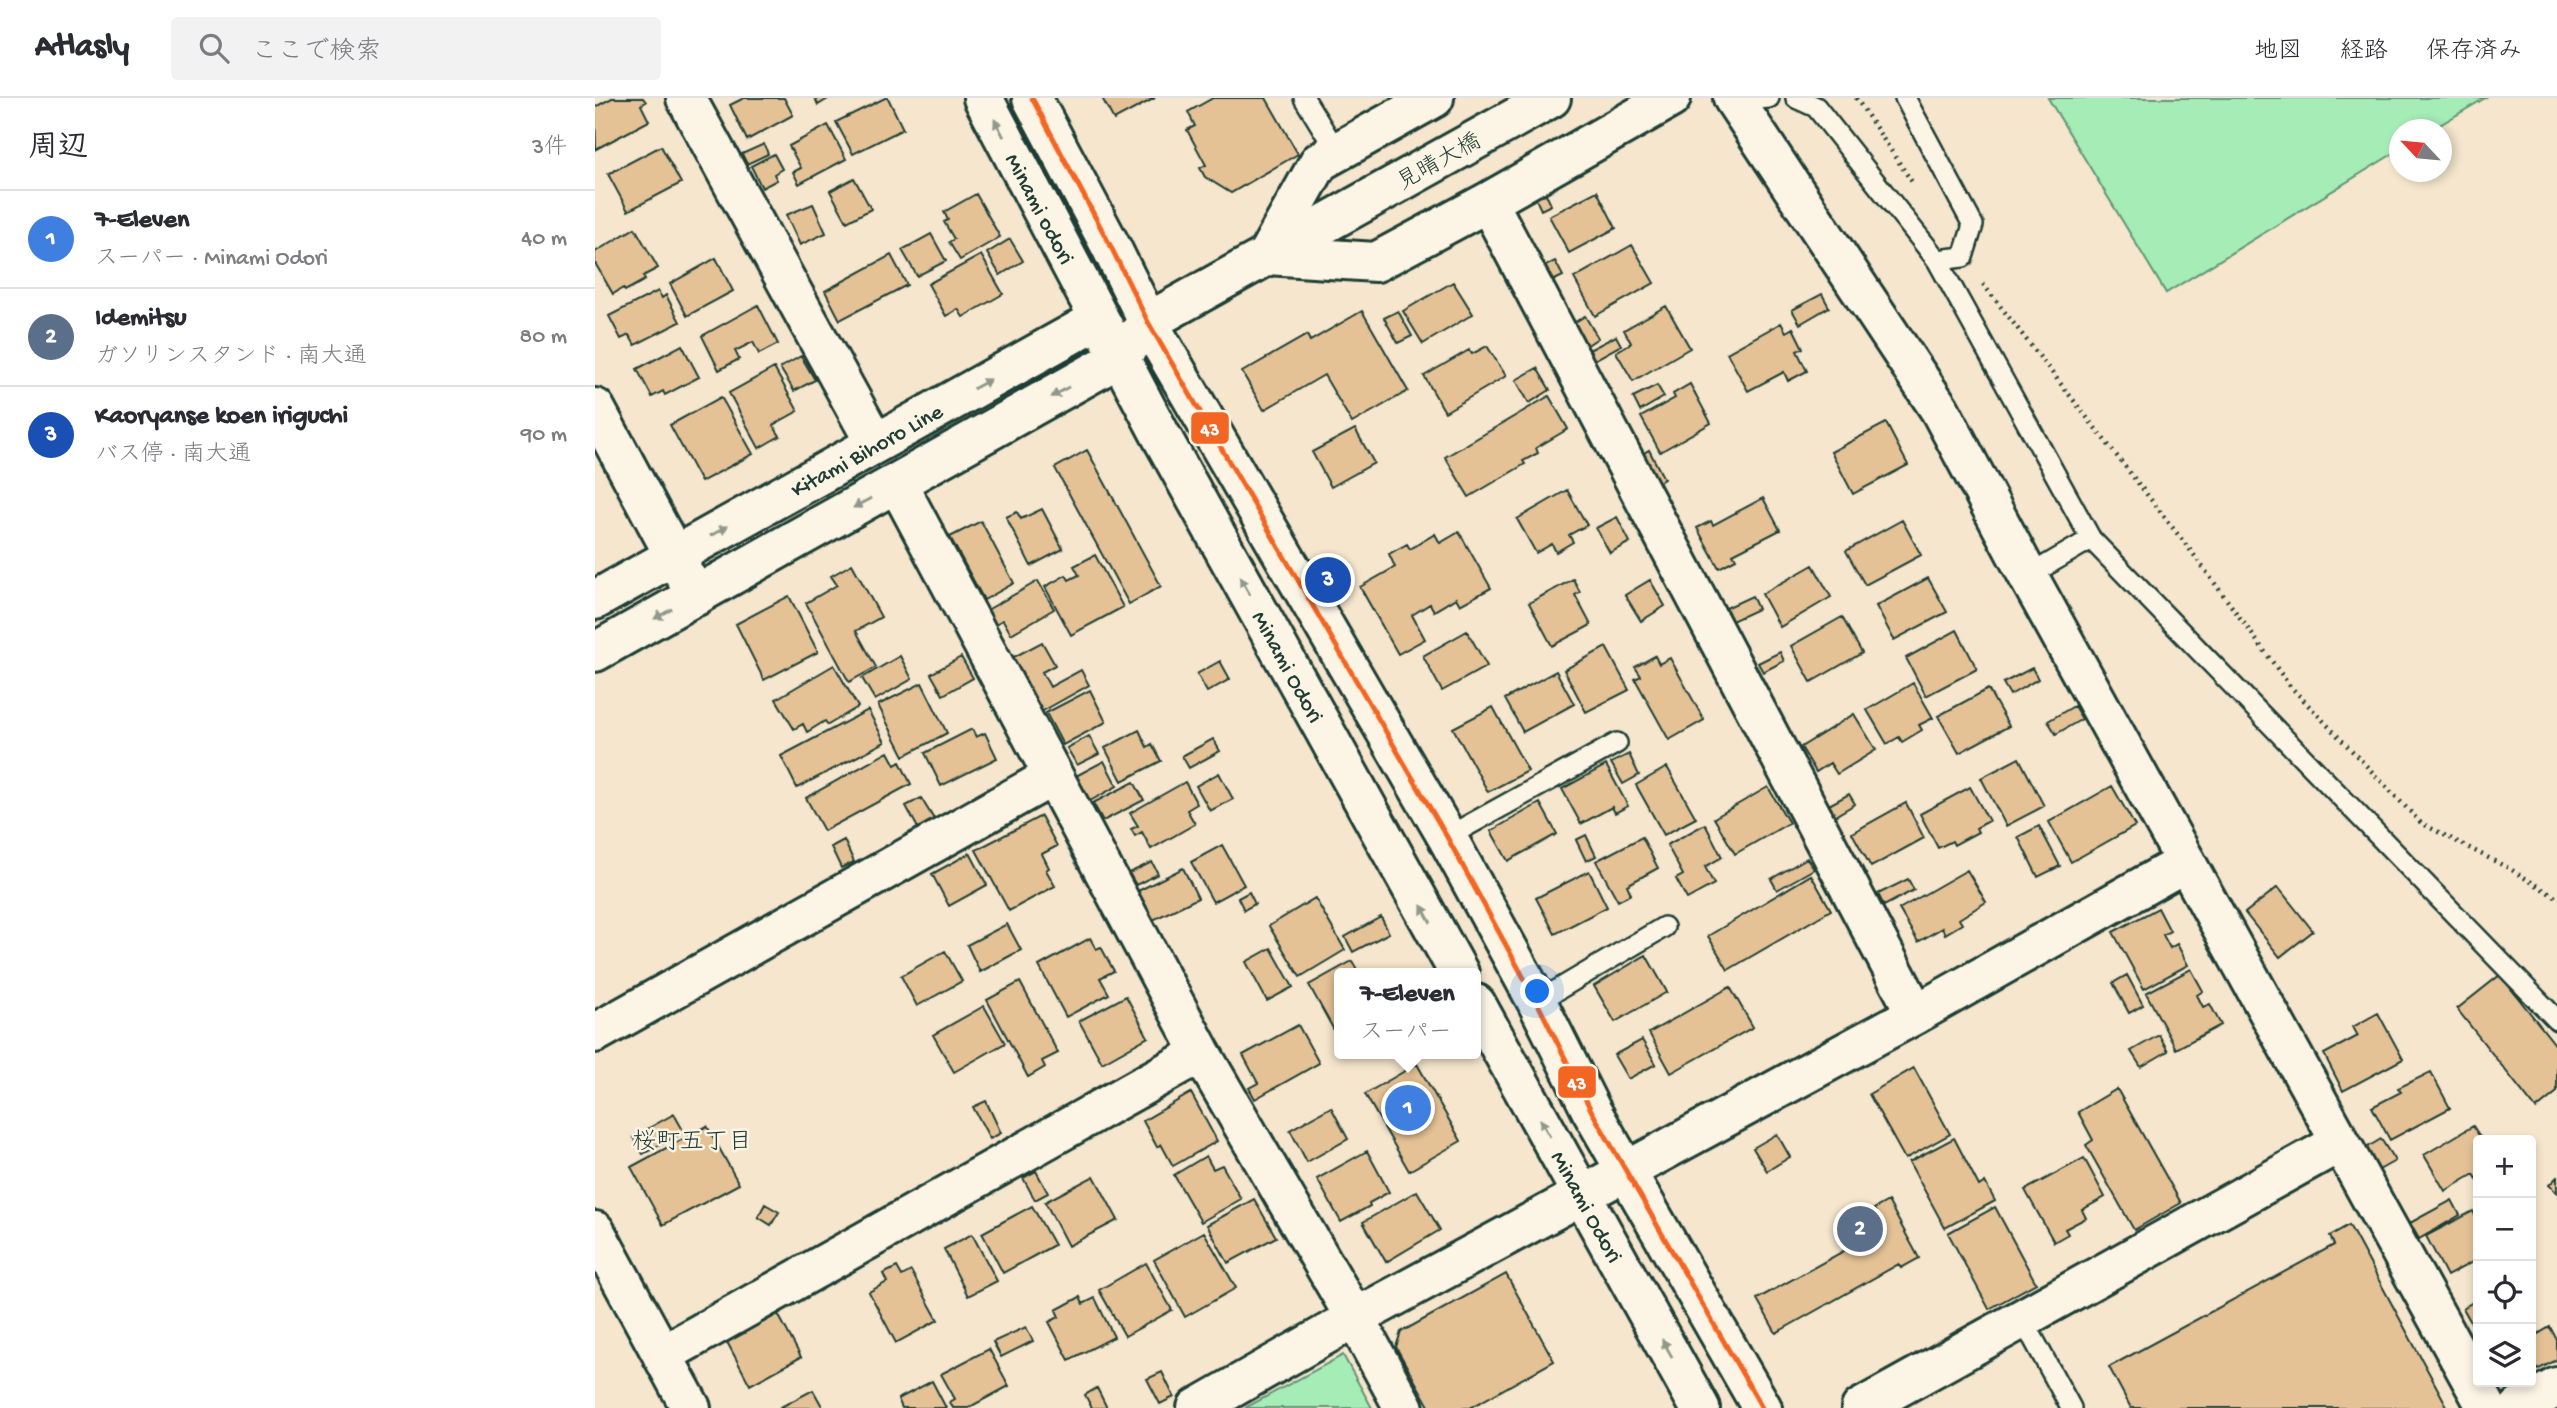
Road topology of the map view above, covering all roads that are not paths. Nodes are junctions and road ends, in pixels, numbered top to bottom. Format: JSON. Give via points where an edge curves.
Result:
{"nodes":[{"id":1,"x":686,"y":98,"type":"edge"},
{"id":2,"x":983,"y":98,"type":"edge"},
{"id":3,"x":1032,"y":98,"type":"edge"},
{"id":4,"x":1304,"y":98,"type":"edge"},
{"id":5,"x":1434,"y":98,"type":"edge"},
{"id":6,"x":1551,"y":98,"type":"edge"},
{"id":7,"x":1671,"y":98,"type":"edge"},
{"id":8,"x":1796,"y":98,"type":"edge"},
{"id":9,"x":1905,"y":98,"type":"edge"},
{"id":10,"x":1745,"y":99,"type":"edge"},
{"id":11,"x":1337,"y":152,"type":"junction"},
{"id":12,"x":1362,"y":202,"type":"joint"},
{"id":13,"x":1488,"y":202,"type":"junction"},
{"id":14,"x":1267,"y":255,"type":"junction"},
{"id":15,"x":1937,"y":260,"type":"junction"},
{"id":16,"x":1099,"y":319,"type":"junction"},
{"id":17,"x":1147,"y":322,"type":"junction"},
{"id":18,"x":1119,"y":358,"type":"junction"},
{"id":19,"x":595,"y":408,"type":"edge"},
{"id":20,"x":875,"y":443,"type":"junction"},
{"id":21,"x":897,"y":482,"type":"junction"},
{"id":22,"x":2091,"y":539,"type":"junction"},
{"id":23,"x":674,"y":557,"type":"junction"},
{"id":24,"x":2028,"y":576,"type":"junction"},
{"id":25,"x":695,"y":596,"type":"junction"},
{"id":26,"x":595,"y":600,"type":"edge"},
{"id":27,"x":595,"y":652,"type":"edge"},
{"id":28,"x":1617,"y":743,"type":"dead end"},
{"id":29,"x":1053,"y":776,"type":"junction"},
{"id":30,"x":1447,"y":837,"type":"junction"},
{"id":31,"x":2186,"y":862,"type":"junction"},
{"id":32,"x":1664,"y":927,"type":"dead end"},
{"id":33,"x":1456,"y":968,"type":"edge"},
{"id":34,"x":1537,"y":1002,"type":"junction"},
{"id":35,"x":1481,"y":1013,"type":"edge"},
{"id":36,"x":1916,"y":1014,"type":"junction"},
{"id":37,"x":2557,"y":1020,"type":"edge"},
{"id":38,"x":595,"y":1033,"type":"edge"},
{"id":39,"x":1201,"y":1054,"type":"junction"},
{"id":40,"x":2339,"y":1143,"type":"junction"},
{"id":41,"x":1626,"y":1172,"type":"junction"},
{"id":42,"x":1583,"y":1196,"type":"junction"},
{"id":43,"x":595,"y":1231,"type":"edge"},
{"id":44,"x":1355,"y":1318,"type":"junction"},
{"id":45,"x":2020,"y":1320,"type":"junction"},
{"id":46,"x":662,"y":1355,"type":"junction"},
{"id":47,"x":2557,"y":1387,"type":"edge"},
{"id":48,"x":691,"y":1408,"type":"edge"},
{"id":49,"x":1197,"y":1408,"type":"edge"},
{"id":50,"x":1404,"y":1408,"type":"edge"},
{"id":51,"x":1700,"y":1408,"type":"edge"},
{"id":52,"x":1762,"y":1408,"type":"edge"},
{"id":53,"x":1861,"y":1408,"type":"edge"},
{"id":54,"x":2071,"y":1408,"type":"edge"},
{"id":55,"x":2487,"y":1408,"type":"edge"},
{"id":56,"x":2519,"y":1408,"type":"edge"}],
"edges":[{"from":1,"to":20,"type":"street"},
{"from":16,"to":2,"type":"street","name":"Minami odori","one_way":true},
{"from":3,"to":17,"type":"street","name":"Minami odori"},
{"from":4,"to":11,"type":"lane"},
{"from":5,"to":11,"type":"street"},
{"from":6,"to":12,"type":"street","name":"見晴大橋"},
{"from":7,"to":13,"type":"street"},
{"from":8,"to":15,"type":"lane","via":[[1816,107]]},
{"from":9,"to":15,"type":"lane","via":[[1973,225],[1963,257]]},
{"from":10,"to":24,"type":"street","via":[[1940,410]]},
{"from":11,"to":14,"type":"street","via":[[1319,162]]},
{"from":12,"to":14,"type":"street","name":"Kitami Bihoro Line"},
{"from":13,"to":14,"type":"street","via":[[1376,262]]},
{"from":13,"to":36,"type":"street"},
{"from":14,"to":17,"type":"street","name":"Kitami Bihoro Line"},
{"from":15,"to":22,"type":"lane"},
{"from":16,"to":17,"type":"street"},
{"from":16,"to":18,"type":"street"},
{"from":20,"to":16,"type":"street","name":"Kitami Bihoro Line","one_way":true},
{"from":17,"to":18,"type":"street","name":"Kitami Bihoro Line"},
{"from":17,"to":30,"type":"street","name":"Minami odori"},
{"from":18,"to":21,"type":"street","name":"Kitami Bihoro Line","one_way":true},
{"from":33,"to":18,"type":"street","name":"Minami Odori","one_way":true},
{"from":19,"to":23,"type":"street"},
{"from":23,"to":20,"type":"street","name":"Kitami Bihoro Line","one_way":true},
{"from":21,"to":25,"type":"street","name":"Kitami Bihoro Line","one_way":true},
{"from":21,"to":29,"type":"street"},
{"from":22,"to":24,"type":"lane"},
{"from":22,"to":37,"type":"lane"},
{"from":23,"to":25,"type":"street"},
{"from":23,"to":26,"type":"street","name":"Kitami Bihoro Line"},
{"from":24,"to":31,"type":"street"},
{"from":25,"to":27,"type":"street","name":"Kitami Bihoro Line","one_way":true},
{"from":28,"to":30,"type":"lane"},
{"from":29,"to":38,"type":"street"},
{"from":29,"to":39,"type":"street"},
{"from":30,"to":34,"type":"street","name":"Minami odori"},
{"from":31,"to":36,"type":"street"},
{"from":31,"to":40,"type":"street"},
{"from":32,"to":34,"type":"lane"},
{"from":34,"to":41,"type":"street","name":"Minami odori"},
{"from":42,"to":35,"type":"street","name":"Minami Odori","one_way":true},
{"from":36,"to":41,"type":"street"},
{"from":39,"to":44,"type":"street"},
{"from":39,"to":46,"type":"street"},
{"from":40,"to":45,"type":"street"},
{"from":40,"to":55,"type":"street"},
{"from":41,"to":42,"type":"street"},
{"from":41,"to":52,"type":"street","name":"Minami odori"},
{"from":42,"to":44,"type":"street"},
{"from":51,"to":42,"type":"street","name":"Minami Odori","one_way":true},
{"from":43,"to":46,"type":"street"},
{"from":44,"to":49,"type":"street"},
{"from":44,"to":50,"type":"street"},
{"from":45,"to":53,"type":"street"},
{"from":45,"to":54,"type":"lane"},
{"from":46,"to":48,"type":"street"},
{"from":47,"to":56,"type":"street"}]}
